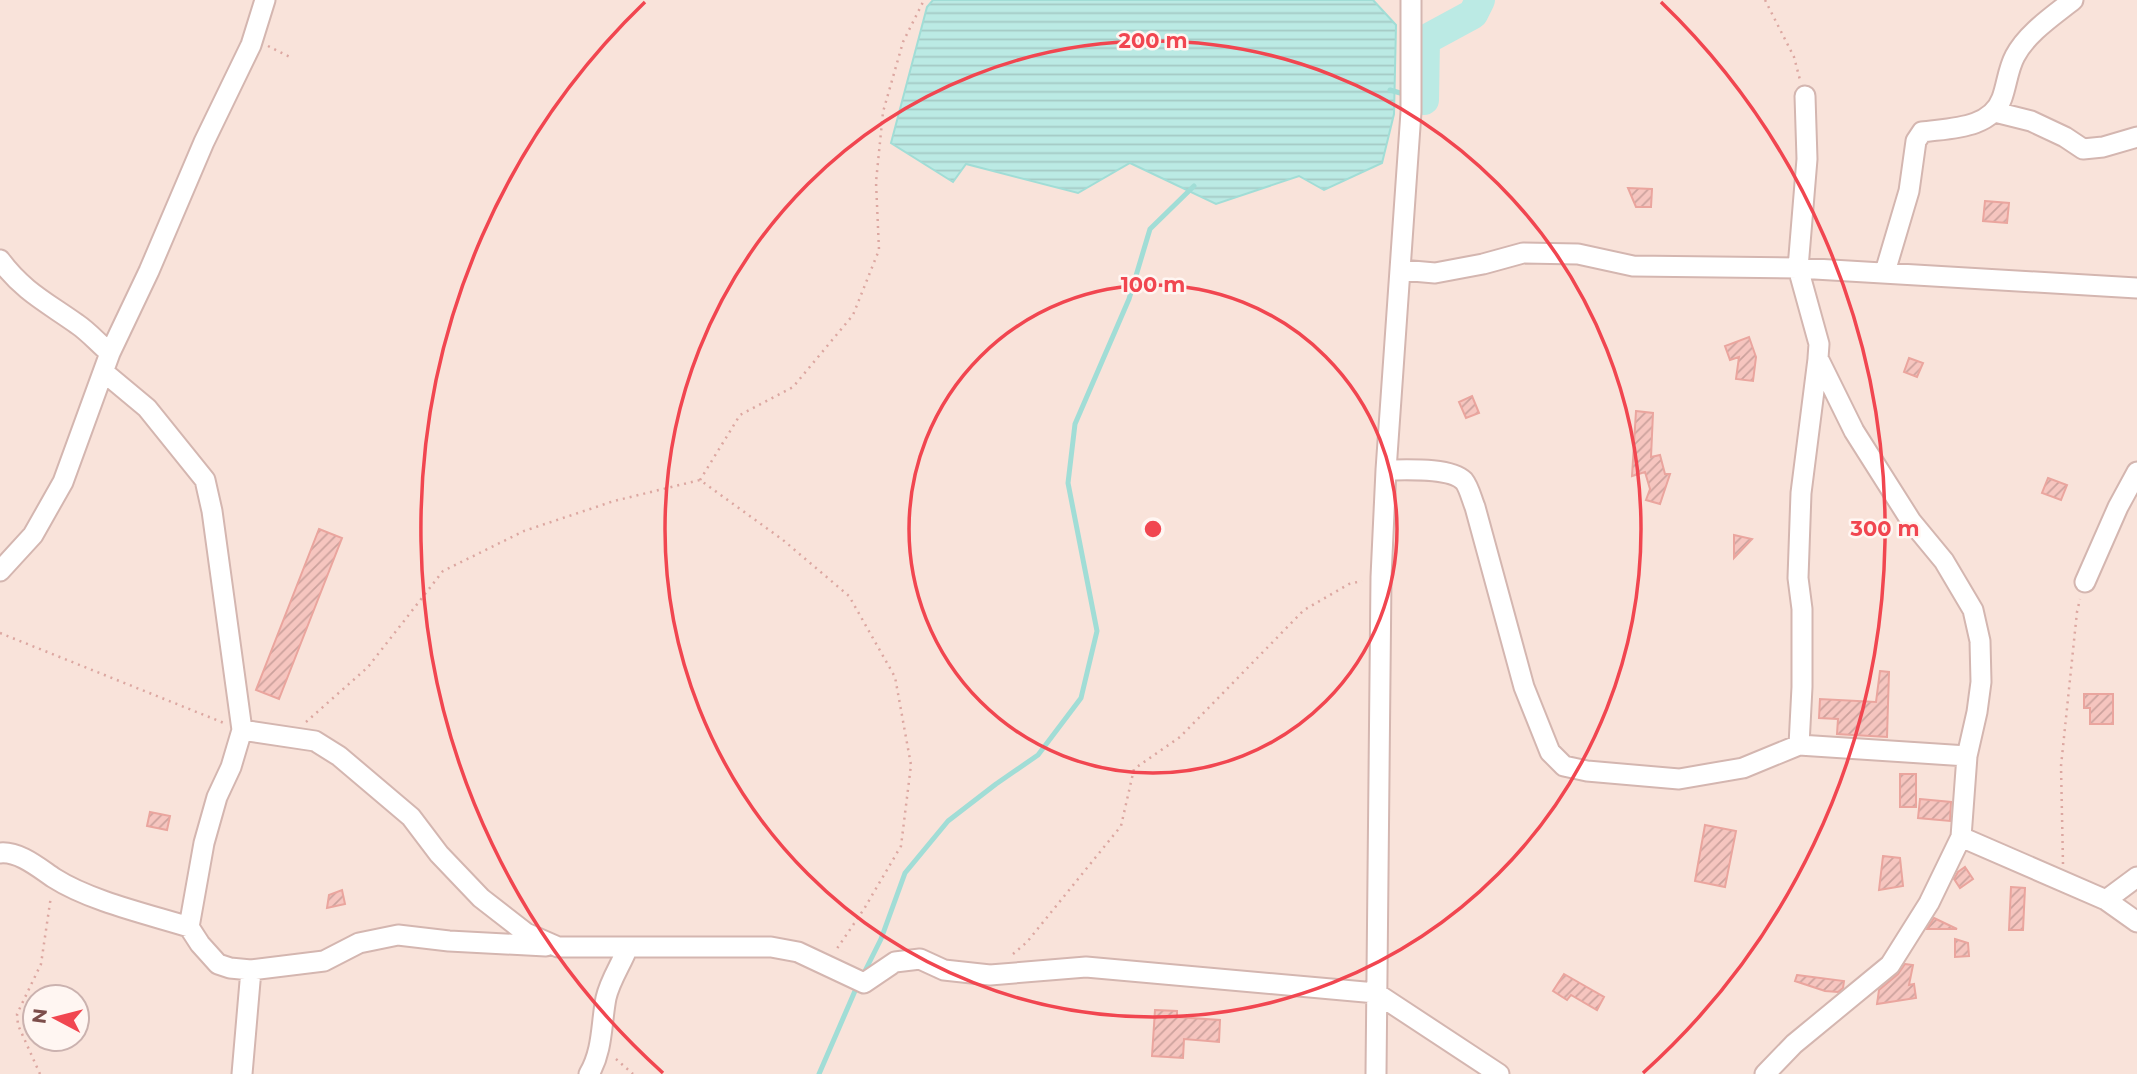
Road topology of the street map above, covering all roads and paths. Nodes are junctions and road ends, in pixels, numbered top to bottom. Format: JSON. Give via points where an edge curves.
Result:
{"nodes":[{"id":1,"x":265,"y":0,"type":"edge"},
{"id":2,"x":924,"y":0,"type":"edge"},
{"id":3,"x":1411,"y":0,"type":"edge"},
{"id":4,"x":1765,"y":0,"type":"edge"},
{"id":5,"x":2073,"y":0,"type":"edge"},
{"id":6,"x":251,"y":45,"type":"junction"},
{"id":7,"x":292,"y":58,"type":"dead end"},
{"id":8,"x":1805,"y":96,"type":"joint"},
{"id":9,"x":1995,"y":112,"type":"junction"},
{"id":10,"x":2137,"y":138,"type":"edge"},
{"id":11,"x":0,"y":260,"type":"edge"},
{"id":12,"x":1798,"y":268,"type":"junction"},
{"id":13,"x":1401,"y":270,"type":"junction"},
{"id":14,"x":1885,"y":272,"type":"junction"},
{"id":15,"x":2137,"y":288,"type":"edge"},
{"id":16,"x":110,"y":353,"type":"junction"},
{"id":17,"x":1818,"y":358,"type":"junction"},
{"id":18,"x":105,"y":373,"type":"junction"},
{"id":19,"x":1386,"y":470,"type":"junction"},
{"id":20,"x":2137,"y":472,"type":"edge"},
{"id":21,"x":700,"y":480,"type":"junction"},
{"id":22,"x":0,"y":571,"type":"edge"},
{"id":23,"x":1381,"y":578,"type":"junction"},
{"id":24,"x":2085,"y":582,"type":"joint"},
{"id":25,"x":0,"y":633,"type":"edge"},
{"id":26,"x":242,"y":730,"type":"junction"},
{"id":27,"x":291,"y":736,"type":"junction"},
{"id":28,"x":1799,"y":745,"type":"junction"},
{"id":29,"x":1967,"y":756,"type":"junction"},
{"id":30,"x":1961,"y":837,"type":"junction"},
{"id":31,"x":0,"y":853,"type":"edge"},
{"id":32,"x":2137,"y":877,"type":"edge"},
{"id":33,"x":55,"y":879,"type":"junction"},
{"id":34,"x":2063,"y":881,"type":"junction"},
{"id":35,"x":2106,"y":901,"type":"junction"},
{"id":36,"x":2137,"y":922,"type":"edge"},
{"id":37,"x":189,"y":927,"type":"junction"},
{"id":38,"x":558,"y":947,"type":"junction"},
{"id":39,"x":628,"y":947,"type":"junction"},
{"id":40,"x":827,"y":967,"type":"junction"},
{"id":41,"x":251,"y":970,"type":"junction"},
{"id":42,"x":990,"y":975,"type":"junction"},
{"id":43,"x":1376,"y":993,"type":"junction"},
{"id":44,"x":600,"y":1045,"type":"junction"},
{"id":45,"x":40,"y":1074,"type":"edge"},
{"id":46,"x":242,"y":1074,"type":"edge"},
{"id":47,"x":589,"y":1074,"type":"edge"},
{"id":48,"x":633,"y":1074,"type":"edge"},
{"id":49,"x":1376,"y":1074,"type":"edge"},
{"id":50,"x":1499,"y":1074,"type":"edge"},
{"id":51,"x":1765,"y":1074,"type":"edge"}],
"edges":[{"from":1,"to":6,"type":"street"},
{"from":2,"to":21,"type":"path","via":[[903,42],[883,112],[877,181],[880,250],[853,315],[793,387],[740,415]]},
{"from":3,"to":13,"type":"street","via":[[1411,112]]},
{"from":4,"to":8,"type":"path","via":[[1794,57]]},
{"from":5,"to":9,"type":"street","via":[[2024,41]]},
{"from":6,"to":7,"type":"path","via":[[272,47]]},
{"from":6,"to":16,"type":"street"},
{"from":8,"to":12,"type":"street","via":[[1807,159]]},
{"from":9,"to":10,"type":"street","via":[[2031,121],[2083,149]]},
{"from":9,"to":14,"type":"street","via":[[1979,123],[1922,132],[1916,141],[1909,191]]},
{"from":11,"to":16,"type":"street","via":[[37,298]]},
{"from":12,"to":13,"type":"street","via":[[1633,267],[1578,254],[1523,253],[1435,273]]},
{"from":12,"to":14,"type":"street"},
{"from":12,"to":17,"type":"street","via":[[1819,344]]},
{"from":13,"to":19,"type":"street"},
{"from":14,"to":15,"type":"street"},
{"from":16,"to":18,"type":"street"},
{"from":17,"to":28,"type":"street","via":[[1801,493]]},
{"from":17,"to":29,"type":"street","via":[[1854,431],[1973,610],[1980,641],[1981,682]]},
{"from":18,"to":22,"type":"street","via":[[63,482],[33,535]]},
{"from":18,"to":26,"type":"street","via":[[148,408],[205,480]]},
{"from":19,"to":23,"type":"street"},
{"from":19,"to":28,"type":"street","via":[[1449,474],[1464,481],[1524,687],[1550,752],[1564,766],[1679,779],[1744,768]]},
{"from":20,"to":24,"type":"street"},
{"from":21,"to":27,"type":"path","via":[[614,501],[524,531],[443,571],[368,667]]},
{"from":21,"to":40,"type":"path","via":[[783,540],[849,596],[895,677],[911,765],[901,846]]},
{"from":23,"to":42,"type":"path","via":[[1349,584],[1304,610],[1180,737],[1134,769],[1121,826],[1027,942]]},
{"from":23,"to":43,"type":"street"},
{"from":24,"to":34,"type":"path","via":[[2077,612],[2061,766]]},
{"from":25,"to":26,"type":"path"},
{"from":26,"to":27,"type":"street"},
{"from":26,"to":37,"type":"street","via":[[204,843]]},
{"from":27,"to":38,"type":"street","via":[[315,741],[339,756],[411,817],[481,898],[526,933]]},
{"from":28,"to":29,"type":"street"},
{"from":29,"to":30,"type":"street"},
{"from":30,"to":34,"type":"street"},
{"from":30,"to":51,"type":"street","via":[[1929,903],[1889,965]]},
{"from":31,"to":33,"type":"street","via":[[7,852]]},
{"from":32,"to":35,"type":"street"},
{"from":33,"to":37,"type":"street","via":[[113,904]]},
{"from":33,"to":45,"type":"path","via":[[41,964],[17,1013]]},
{"from":34,"to":35,"type":"street"},
{"from":35,"to":36,"type":"street"},
{"from":37,"to":41,"type":"street","via":[[218,964]]},
{"from":38,"to":39,"type":"street"},
{"from":38,"to":41,"type":"street","via":[[398,934],[359,943],[324,961]]},
{"from":39,"to":40,"type":"street","via":[[771,947],[798,952]]},
{"from":39,"to":44,"type":"street","via":[[606,998]]},
{"from":40,"to":42,"type":"street","via":[[864,983],[895,962],[920,959],[944,970]]},
{"from":41,"to":46,"type":"street"},
{"from":42,"to":43,"type":"street","via":[[1086,967]]},
{"from":43,"to":49,"type":"street"},
{"from":43,"to":50,"type":"street"},
{"from":44,"to":47,"type":"street"},
{"from":44,"to":48,"type":"path"}]}
